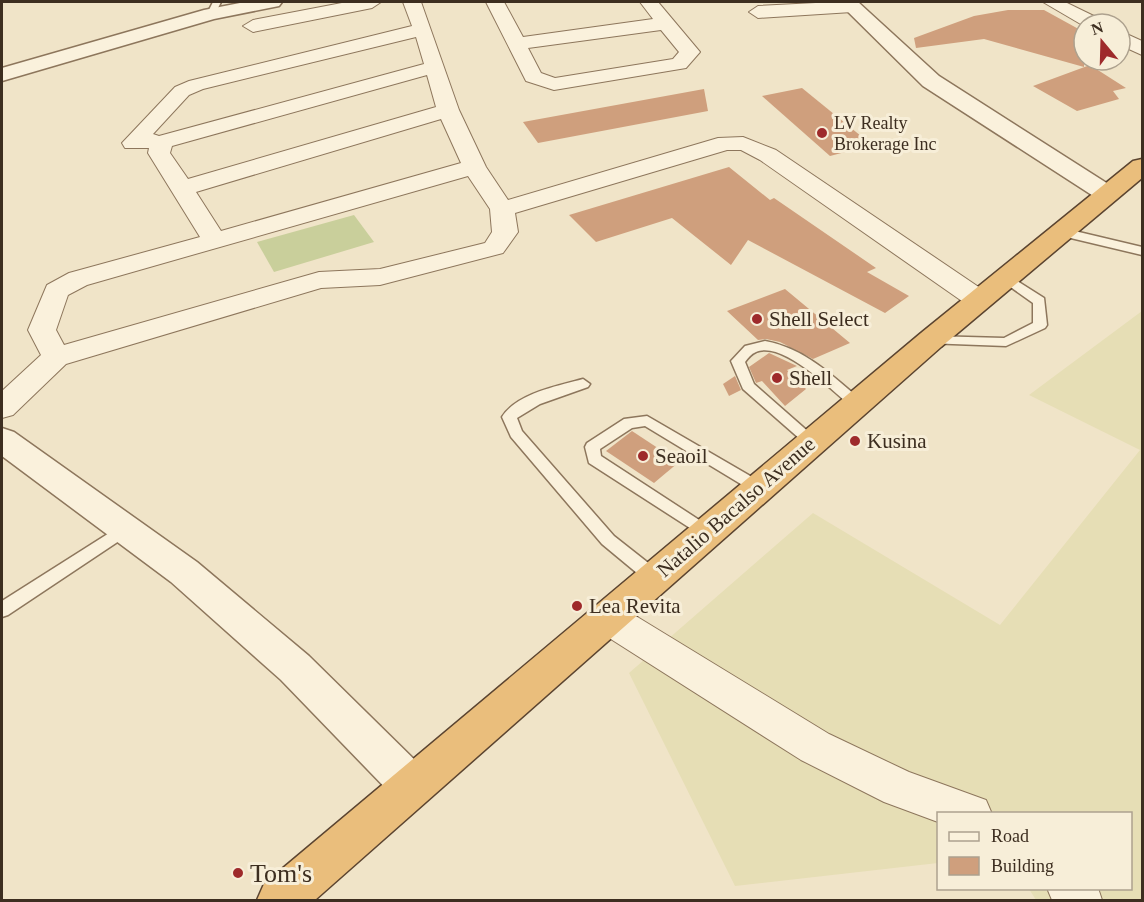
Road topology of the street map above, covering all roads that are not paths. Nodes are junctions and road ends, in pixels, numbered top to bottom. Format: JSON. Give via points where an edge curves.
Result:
{"nodes":[{"id":1,"x":272,"y":2,"type":"edge"},
{"id":2,"x":372,"y":2,"type":"edge"},
{"id":3,"x":412,"y":2,"type":"edge"},
{"id":4,"x":500,"y":2,"type":"edge"},
{"id":5,"x":649,"y":2,"type":"edge"},
{"id":6,"x":1052,"y":2,"type":"edge"},
{"id":7,"x":850,"y":4,"type":"edge"},
{"id":8,"x":214,"y":8,"type":"edge"},
{"id":9,"x":758,"y":12,"type":"dead end"},
{"id":10,"x":1072,"y":12,"type":"edge"},
{"id":11,"x":668,"y":23,"type":"junction"},
{"id":12,"x":253,"y":26,"type":"dead end"},
{"id":13,"x":423,"y":29,"type":"junction"},
{"id":14,"x":517,"y":44,"type":"junction"},
{"id":15,"x":434,"y":67,"type":"junction"},
{"id":16,"x":2,"y":75,"type":"edge"},
{"id":17,"x":448,"y":110,"type":"junction"},
{"id":18,"x":159,"y":148,"type":"junction"},
{"id":19,"x":1143,"y":166,"type":"edge"},
{"id":20,"x":474,"y":167,"type":"junction"},
{"id":21,"x":181,"y":189,"type":"junction"},
{"id":22,"x":1107,"y":194,"type":"junction"},
{"id":23,"x":502,"y":209,"type":"junction"},
{"id":24,"x":1062,"y":232,"type":"junction"},
{"id":25,"x":215,"y":241,"type":"junction"},
{"id":26,"x":1143,"y":251,"type":"edge"},
{"id":27,"x":1006,"y":278,"type":"junction"},
{"id":28,"x":979,"y":300,"type":"junction"},
{"id":29,"x":931,"y":340,"type":"junction"},
{"id":30,"x":56,"y":357,"type":"junction"},
{"id":31,"x":583,"y":384,"type":"dead end"},
{"id":32,"x":857,"y":404,"type":"junction"},
{"id":33,"x":2,"y":408,"type":"edge"},
{"id":34,"x":2,"y":440,"type":"edge"},
{"id":35,"x":813,"y":442,"type":"junction"},
{"id":36,"x":759,"y":488,"type":"junction"},
{"id":37,"x":125,"y":529,"type":"junction"},
{"id":38,"x":707,"y":533,"type":"junction"},
{"id":39,"x":655,"y":578,"type":"junction"},
{"id":40,"x":2,"y":610,"type":"edge"},
{"id":41,"x":608,"y":618,"type":"junction"},
{"id":42,"x":412,"y":786,"type":"junction"},
{"id":43,"x":968,"y":812,"type":"edge"},
{"id":44,"x":280,"y":900,"type":"edge"}],
"edges":[{"from":1,"to":8,"type":"street"},
{"from":2,"to":12,"type":"street"},
{"from":3,"to":13,"type":"street"},
{"from":4,"to":14,"type":"street"},
{"from":5,"to":11,"type":"street"},
{"from":6,"to":10,"type":"street"},
{"from":7,"to":9,"type":"street"},
{"from":7,"to":22,"type":"street","via":[[931,81]]},
{"from":8,"to":16,"type":"street"},
{"from":11,"to":14,"type":"street"},
{"from":11,"to":14,"type":"street","via":[[690,52],[679,64],[554,84],[533,77]]},
{"from":13,"to":15,"type":"street"},
{"from":13,"to":18,"type":"street","via":[[182,91],[133,143]]},
{"from":15,"to":17,"type":"street"},
{"from":15,"to":18,"type":"street"},
{"from":17,"to":20,"type":"street"},
{"from":17,"to":21,"type":"street"},
{"from":18,"to":21,"type":"street"},
{"from":19,"to":22,"type":"highway","name":"Natalio Bacalso Avenue"},
{"from":20,"to":23,"type":"street"},
{"from":20,"to":25,"type":"street"},
{"from":21,"to":25,"type":"street"},
{"from":22,"to":24,"type":"highway","name":"Natalio Bacalso Avenue"},
{"from":23,"to":28,"type":"street","via":[[726,142],[740,142],[768,155]]},
{"from":23,"to":30,"type":"street","via":[[505,232],[494,248],[380,277],[319,279]]},
{"from":24,"to":26,"type":"lane"},
{"from":24,"to":27,"type":"highway","name":"Natalio Bacalso Avenue"},
{"from":25,"to":30,"type":"street","via":[[78,279],[56,291],[42,330]]},
{"from":27,"to":28,"type":"highway","name":"Natalio Bacalso Avenue"},
{"from":27,"to":29,"type":"lane","via":[[1039,301],[1040,325],[1006,342]]},
{"from":28,"to":29,"type":"highway","name":"Natalio Bacalso Avenue"},
{"from":29,"to":32,"type":"highway","name":"Natalio Bacalso Avenue"},
{"from":30,"to":33,"type":"street"},
{"from":31,"to":39,"type":"lane","via":[[537,399],[509,417],[516,433],[608,540]]},
{"from":32,"to":35,"type":"highway","name":"Natalio Bacalso Avenue"},
{"from":32,"to":35,"type":"lane","via":[[796,356],[770,345],[752,348],[738,361],[748,386]]},
{"from":34,"to":37,"type":"street"},
{"from":35,"to":36,"type":"highway","name":"Natalio Bacalso Avenue"},
{"from":36,"to":38,"type":"highway","name":"Natalio Bacalso Avenue"},
{"from":36,"to":38,"type":"lane","via":[[647,421],[629,423],[592,447],[594,459]]},
{"from":37,"to":40,"type":"lane"},
{"from":37,"to":42,"type":"street","via":[[184,572],[295,668]]},
{"from":38,"to":39,"type":"highway","name":"Natalio Bacalso Avenue"},
{"from":39,"to":41,"type":"highway","name":"Natalio Bacalso Avenue"},
{"from":41,"to":42,"type":"highway","name":"Natalio Bacalso Avenue"},
{"from":41,"to":43,"type":"street","via":[[815,747],[899,788]]},
{"from":42,"to":44,"type":"highway","name":"Natalio Bacalso Avenue"}]}
